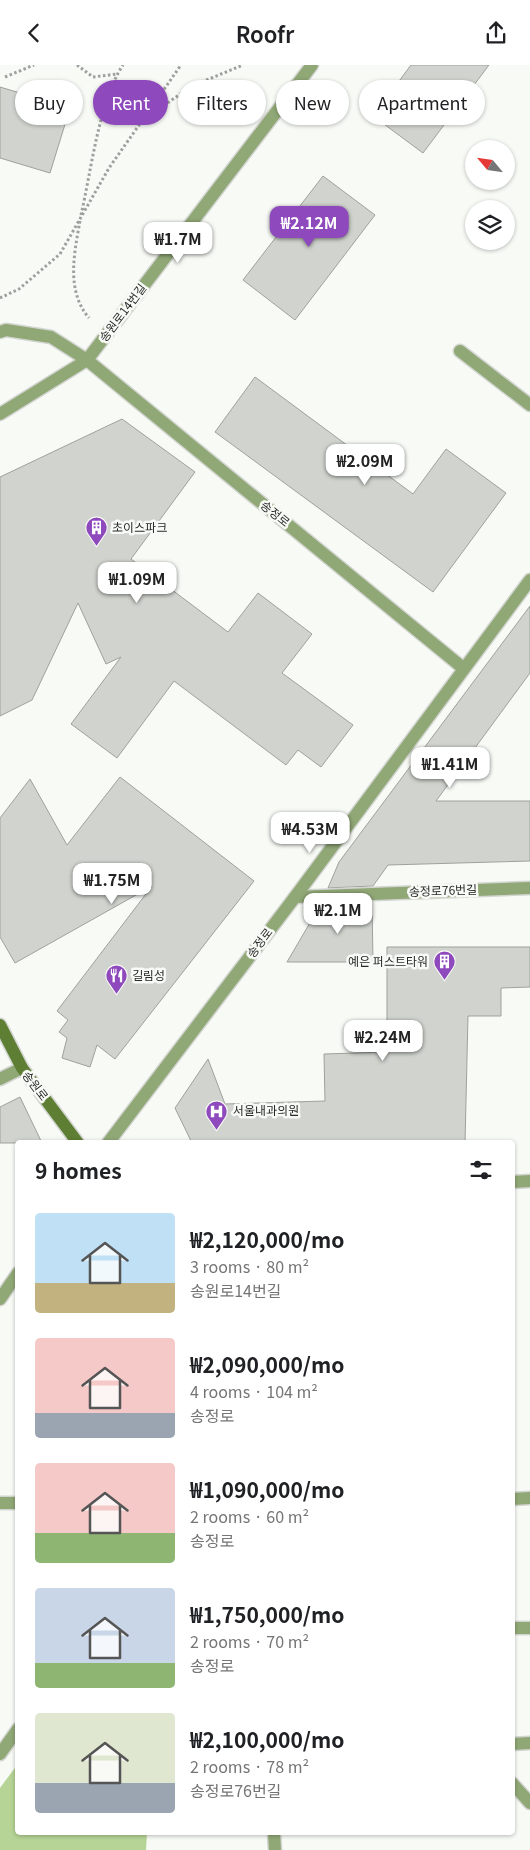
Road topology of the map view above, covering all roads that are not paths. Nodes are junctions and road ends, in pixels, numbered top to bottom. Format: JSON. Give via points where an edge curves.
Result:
{"nodes":[{"id":1,"x":312,"y":65,"type":"edge"},
{"id":2,"x":0,"y":332,"type":"edge"},
{"id":3,"x":460,"y":351,"type":"dead end"},
{"id":4,"x":87,"y":360,"type":"junction"},
{"id":5,"x":530,"y":405,"type":"edge"},
{"id":6,"x":0,"y":414,"type":"edge"},
{"id":7,"x":530,"y":580,"type":"edge"},
{"id":8,"x":463,"y":668,"type":"junction"},
{"id":9,"x":530,"y":888,"type":"edge"},
{"id":10,"x":295,"y":897,"type":"junction"},
{"id":11,"x":0,"y":1025,"type":"edge"},
{"id":12,"x":22,"y":1069,"type":"junction"},
{"id":13,"x":0,"y":1079,"type":"edge"},
{"id":14,"x":76,"y":1140,"type":"edge"},
{"id":15,"x":110,"y":1140,"type":"edge"},
{"id":16,"x":530,"y":1181,"type":"edge"},
{"id":17,"x":515,"y":1182,"type":"edge"},
{"id":18,"x":15,"y":1277,"type":"edge"},
{"id":19,"x":0,"y":1299,"type":"edge"},
{"id":20,"x":530,"y":1498,"type":"edge"},
{"id":21,"x":515,"y":1499,"type":"edge"},
{"id":22,"x":0,"y":1503,"type":"edge"},
{"id":23,"x":15,"y":1503,"type":"edge"},
{"id":24,"x":515,"y":1628,"type":"edge"},
{"id":25,"x":530,"y":1628,"type":"edge"},
{"id":26,"x":15,"y":1733,"type":"edge"},
{"id":27,"x":530,"y":1743,"type":"edge"},
{"id":28,"x":515,"y":1744,"type":"edge"},
{"id":29,"x":0,"y":1754,"type":"edge"},
{"id":30,"x":515,"y":1786,"type":"edge"},
{"id":31,"x":530,"y":1803,"type":"edge"},
{"id":32,"x":274,"y":1835,"type":"edge"},
{"id":33,"x":275,"y":1850,"type":"edge"}],
"edges":[{"from":1,"to":4,"type":"street","name":"송원로14번길"},
{"from":2,"to":4,"type":"street","name":"송정로","via":[[51,337]]},
{"from":3,"to":5,"type":"street"},
{"from":4,"to":6,"type":"street","name":"송원로14번길"},
{"from":4,"to":8,"type":"street","name":"송정로"},
{"from":7,"to":8,"type":"street","name":"송정로"},
{"from":8,"to":10,"type":"street","name":"송정로"},
{"from":9,"to":10,"type":"street","name":"송정로76번길"},
{"from":10,"to":15,"type":"street","name":"송정로"},
{"from":11,"to":12,"type":"main road","name":"송원로"},
{"from":12,"to":13,"type":"street"},
{"from":12,"to":14,"type":"main road","name":"송원로"},
{"from":16,"to":17,"type":"street"},
{"from":18,"to":19,"type":"street"},
{"from":20,"to":21,"type":"street"},
{"from":22,"to":23,"type":"street"},
{"from":24,"to":25,"type":"street"},
{"from":26,"to":29,"type":"street"},
{"from":27,"to":28,"type":"street"},
{"from":30,"to":31,"type":"street"},
{"from":32,"to":33,"type":"street"}]}
